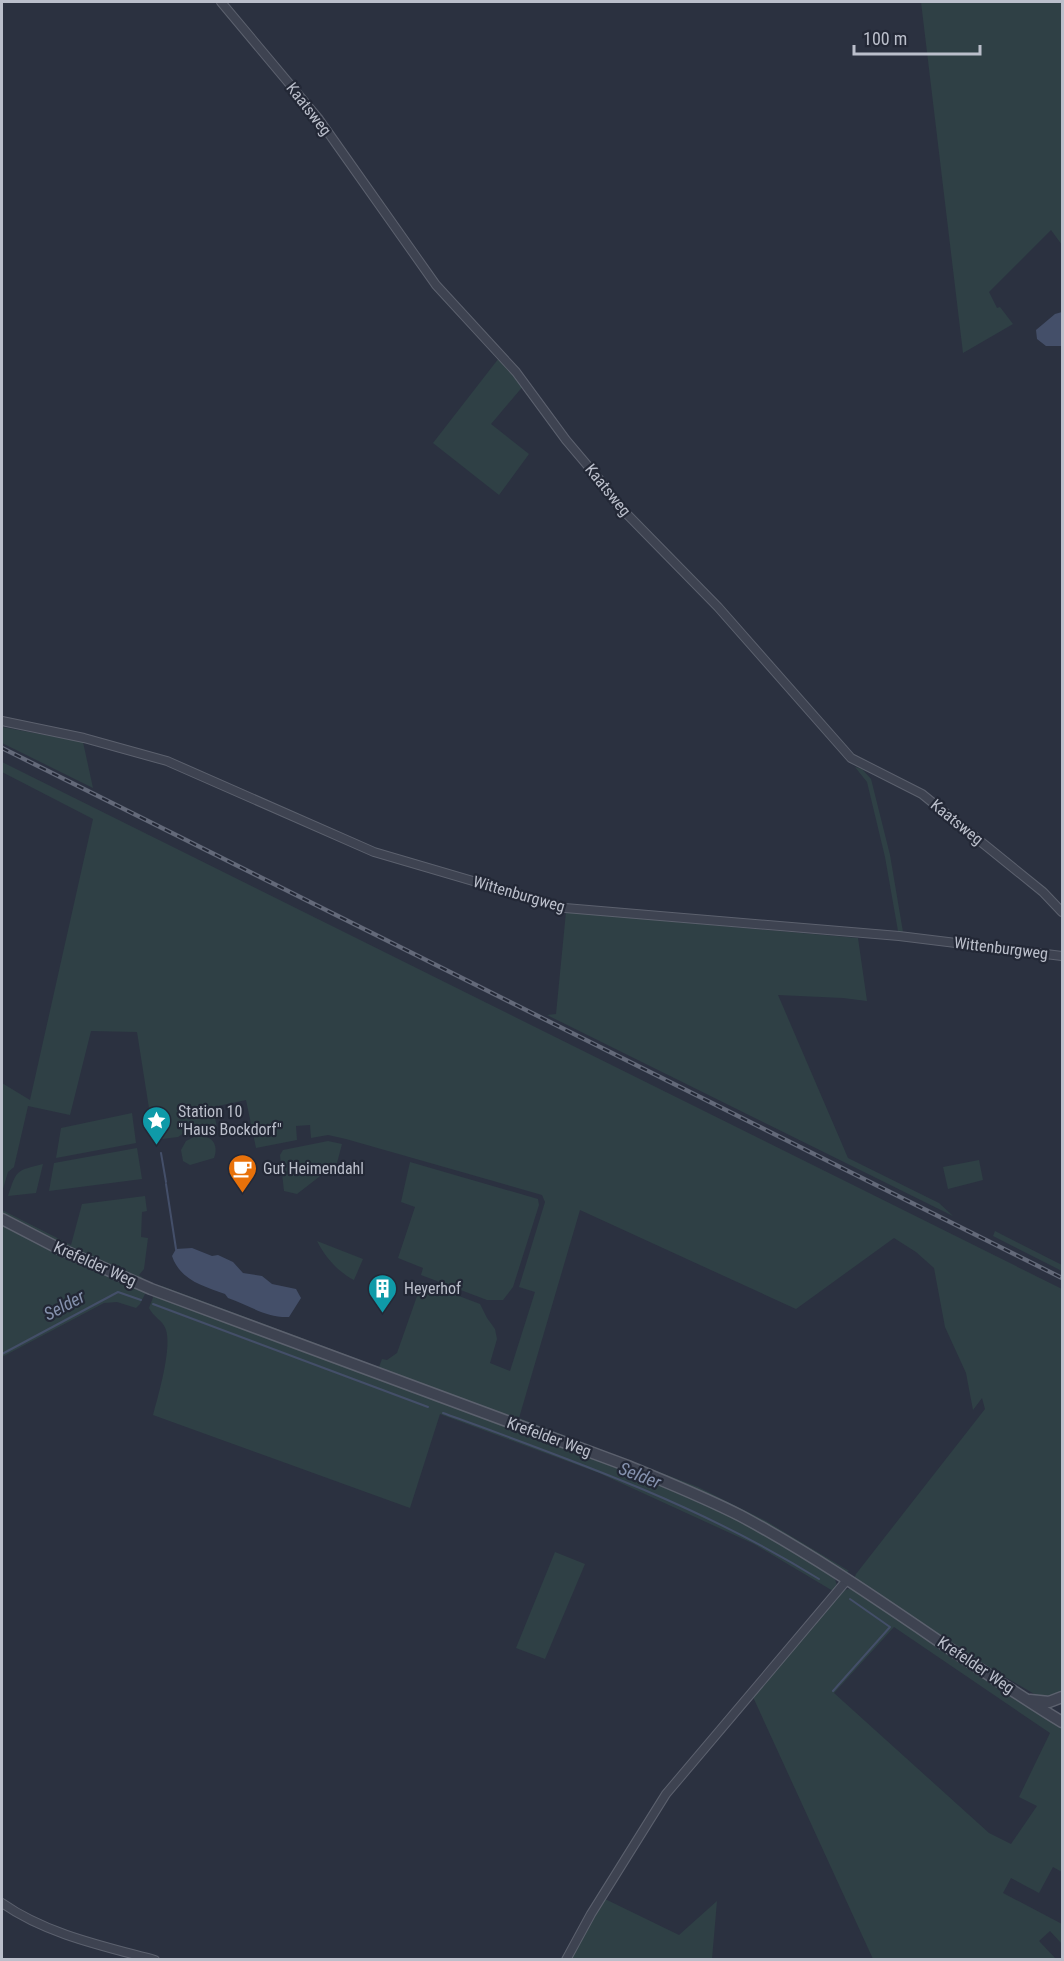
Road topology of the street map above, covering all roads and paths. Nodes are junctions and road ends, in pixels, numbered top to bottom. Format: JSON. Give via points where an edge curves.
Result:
{"nodes":[{"id":1,"x":221,"y":2,"type":"edge"},
{"id":2,"x":2,"y":721,"type":"edge"},
{"id":3,"x":1062,"y":912,"type":"edge"},
{"id":4,"x":1062,"y":956,"type":"edge"},
{"id":5,"x":2,"y":1220,"type":"edge"},
{"id":6,"x":847,"y":1580,"type":"junction"},
{"id":7,"x":1062,"y":1697,"type":"edge"},
{"id":8,"x":1027,"y":1699,"type":"junction"},
{"id":9,"x":1062,"y":1722,"type":"edge"},
{"id":10,"x":2,"y":1903,"type":"edge"},
{"id":11,"x":155,"y":1959,"type":"edge"},
{"id":12,"x":566,"y":1959,"type":"edge"}],
"edges":[{"from":1,"to":3,"type":"street","name":"Kaatsweg","via":[[318,118],[436,285],[516,372],[617,504],[718,607],[851,758],[922,794],[1043,892]]},
{"from":2,"to":4,"type":"street","name":"Wittenburgweg","via":[[167,761],[374,852],[565,908],[899,936]]},
{"from":5,"to":6,"type":"street","name":"Krefelder Weg","via":[[151,1289],[683,1489],[795,1546]]},
{"from":6,"to":8,"type":"street","name":"Krefelder Weg"},
{"from":6,"to":12,"type":"street","via":[[666,1794]]},
{"from":7,"to":8,"type":"street","via":[[1049,1702]]},
{"from":8,"to":9,"type":"street","name":"Krefelder Weg"},
{"from":10,"to":11,"type":"street","via":[[72,1937]]}]}
